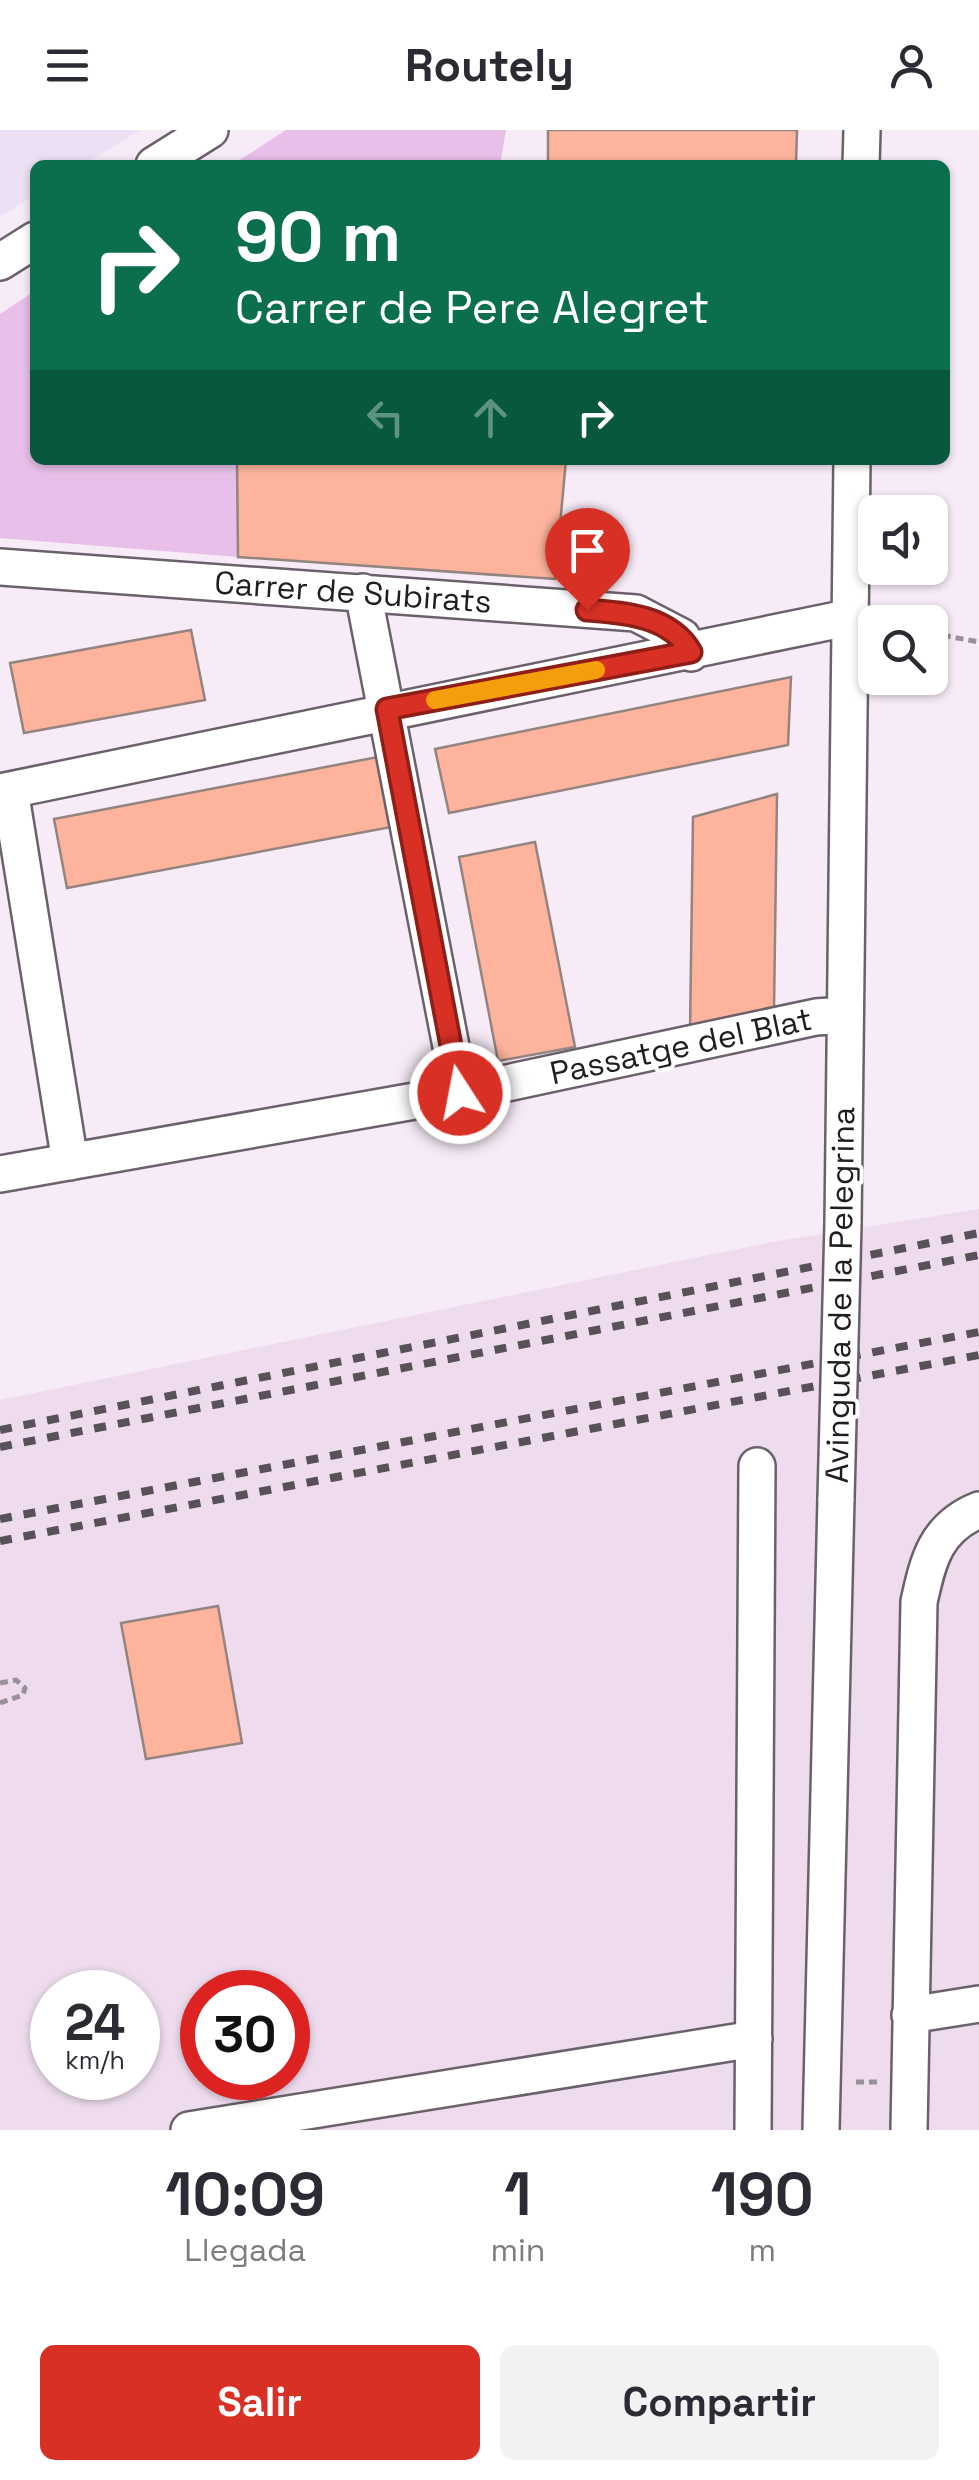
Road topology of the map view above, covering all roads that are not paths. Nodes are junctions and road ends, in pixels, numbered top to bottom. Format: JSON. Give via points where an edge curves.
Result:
{"nodes":[{"id":1,"x":210,"y":130,"type":"edge"},
{"id":2,"x":862,"y":130,"type":"edge"},
{"id":3,"x":162,"y":160,"type":"edge"},
{"id":4,"x":861,"y":160,"type":"edge"},
{"id":5,"x":30,"y":243,"type":"edge"},
{"id":6,"x":0,"y":262,"type":"edge"},
{"id":7,"x":852,"y":465,"type":"edge"},
{"id":8,"x":0,"y":568,"type":"edge"},
{"id":9,"x":363,"y":592,"type":"junction"},
{"id":10,"x":848,"y":618,"type":"junction"},
{"id":11,"x":691,"y":652,"type":"junction"},
{"id":12,"x":387,"y":709,"type":"junction"},
{"id":13,"x":5,"y":791,"type":"edge"},
{"id":14,"x":844,"y":1015,"type":"junction"},
{"id":15,"x":460,"y":1093,"type":"junction"},
{"id":16,"x":70,"y":1162,"type":"junction"},
{"id":17,"x":0,"y":1174,"type":"edge"},
{"id":18,"x":758,"y":1466,"type":"dead end"},
{"id":19,"x":979,"y":1510,"type":"edge"},
{"id":20,"x":979,"y":2004,"type":"edge"},
{"id":21,"x":910,"y":2015,"type":"junction"},
{"id":22,"x":754,"y":2038,"type":"junction"},
{"id":23,"x":189,"y":2130,"type":"edge"},
{"id":24,"x":753,"y":2130,"type":"edge"},
{"id":25,"x":821,"y":2130,"type":"edge"},
{"id":26,"x":909,"y":2130,"type":"edge"}],
"edges":[{"from":1,"to":3,"type":"street"},
{"from":2,"to":4,"type":"street"},
{"from":5,"to":6,"type":"street"},
{"from":7,"to":10,"type":"street","name":"Avinguda de la Pelegrina"},
{"from":8,"to":9,"type":"street","name":"Carrer de Subirats"},
{"from":9,"to":11,"type":"street","name":"Carrer de Subirats","via":[[636,613],[682,637]]},
{"from":9,"to":12,"type":"street"},
{"from":10,"to":11,"type":"street"},
{"from":10,"to":14,"type":"street","name":"Avinguda de la Pelegrina"},
{"from":11,"to":12,"type":"street"},
{"from":12,"to":13,"type":"street"},
{"from":12,"to":15,"type":"street"},
{"from":13,"to":16,"type":"street"},
{"from":14,"to":15,"type":"street","name":"Passatge del Blat"},
{"from":14,"to":25,"type":"street","name":"Avinguda de la Pelegrina","bridge":true},
{"from":15,"to":16,"type":"street","name":"Passatge del Blat"},
{"from":16,"to":17,"type":"street","name":"Passatge del Blat"},
{"from":18,"to":22,"type":"street"},
{"from":19,"to":21,"type":"street","via":[[957,1519],[930,1552],[919,1602]]},
{"from":20,"to":21,"type":"street"},
{"from":21,"to":26,"type":"street"},
{"from":22,"to":23,"type":"street"},
{"from":22,"to":24,"type":"street"}]}
